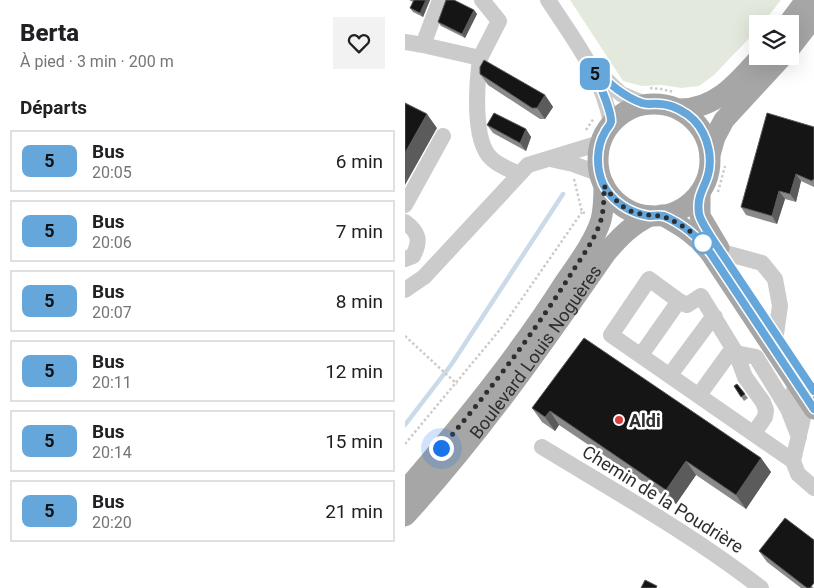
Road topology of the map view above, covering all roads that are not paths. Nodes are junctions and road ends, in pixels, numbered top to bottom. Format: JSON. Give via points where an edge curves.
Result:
{"nodes":[{"id":1,"x":440,"y":0,"type":"edge"},
{"id":2,"x":482,"y":0,"type":"edge"},
{"id":3,"x":548,"y":0,"type":"edge"},
{"id":4,"x":806,"y":0,"type":"edge"},
{"id":5,"x":795,"y":15,"type":"edge"},
{"id":6,"x":814,"y":17,"type":"edge"},
{"id":7,"x":799,"y":36,"type":"edge"},
{"id":8,"x":405,"y":42,"type":"edge"},
{"id":9,"x":423,"y":44,"type":"junction"},
{"id":10,"x":480,"y":58,"type":"junction"},
{"id":11,"x":753,"y":65,"type":"edge"},
{"id":12,"x":775,"y":65,"type":"edge"},
{"id":13,"x":593,"y":68,"type":"junction"},
{"id":14,"x":645,"y":104,"type":"junction"},
{"id":15,"x":679,"y":109,"type":"junction"},
{"id":16,"x":611,"y":123,"type":"junction"},
{"id":17,"x":443,"y":136,"type":"dead end"},
{"id":18,"x":600,"y":143,"type":"junction"},
{"id":19,"x":710,"y":155,"type":"junction"},
{"id":20,"x":548,"y":159,"type":"junction"},
{"id":21,"x":519,"y":174,"type":"junction"},
{"id":22,"x":602,"y":180,"type":"junction"},
{"id":23,"x":700,"y":193,"type":"junction"},
{"id":24,"x":405,"y":205,"type":"edge"},
{"id":25,"x":656,"y":216,"type":"junction"},
{"id":26,"x":405,"y":222,"type":"edge"},
{"id":27,"x":722,"y":252,"type":"junction"},
{"id":28,"x":405,"y":259,"type":"edge"},
{"id":29,"x":405,"y":290,"type":"edge"},
{"id":30,"x":739,"y":296,"type":"junction"},
{"id":31,"x":679,"y":301,"type":"junction"},
{"id":32,"x":715,"y":317,"type":"junction"},
{"id":33,"x":776,"y":334,"type":"junction"},
{"id":34,"x":735,"y":350,"type":"junction"},
{"id":35,"x":641,"y":355,"type":"junction"},
{"id":36,"x":670,"y":375,"type":"junction"},
{"id":37,"x":814,"y":392,"type":"edge"},
{"id":38,"x":699,"y":395,"type":"junction"},
{"id":39,"x":814,"y":410,"type":"edge"},
{"id":40,"x":754,"y":433,"type":"junction"},
{"id":41,"x":799,"y":437,"type":"junction"},
{"id":42,"x":542,"y":447,"type":"dead end"},
{"id":43,"x":793,"y":461,"type":"junction"},
{"id":44,"x":814,"y":488,"type":"edge"},
{"id":45,"x":405,"y":491,"type":"edge"},
{"id":46,"x":405,"y":516,"type":"edge"},
{"id":47,"x":761,"y":588,"type":"edge"}],
"edges":[{"from":1,"to":9,"type":"street"},
{"from":2,"to":10,"type":"street","via":[[499,20]]},
{"from":3,"to":13,"type":"street"},
{"from":4,"to":5,"type":"main road"},
{"from":6,"to":7,"type":"main road"},
{"from":8,"to":9,"type":"street"},
{"from":9,"to":10,"type":"street"},
{"from":10,"to":21,"type":"street","via":[[476,90],[482,145],[492,160]]},
{"from":11,"to":15,"type":"main road","via":[[717,100],[698,108]]},
{"from":12,"to":19,"type":"main road","via":[[724,120]]},
{"from":13,"to":14,"type":"street","via":[[621,94]]},
{"from":13,"to":16,"type":"street"},
{"from":14,"to":15,"type":"main road","via":[[663,104]]},
{"from":14,"to":16,"type":"main road","via":[[621,114]]},
{"from":15,"to":19,"type":"main road","via":[[695,121],[705,136]]},
{"from":16,"to":18,"type":"main road"},
{"from":17,"to":24,"type":"street"},
{"from":18,"to":20,"type":"street"},
{"from":18,"to":22,"type":"main road","via":[[598,158]]},
{"from":19,"to":23,"type":"main road","via":[[710,168]]},
{"from":20,"to":21,"type":"street","via":[[528,165]]},
{"from":20,"to":22,"type":"street","via":[[573,164]]},
{"from":21,"to":29,"type":"street","via":[[424,277]]},
{"from":22,"to":25,"type":"main road","via":[[615,201],[631,211]]},
{"from":22,"to":45,"type":"main road","name":"Boulevard Louis Noguères","via":[[604,203],[601,220],[587,248],[500,376]]},
{"from":23,"to":25,"type":"main road","via":[[677,211]]},
{"from":23,"to":27,"type":"main road","via":[[699,216]]},
{"from":25,"to":30,"type":"main road","via":[[684,227],[700,239]]},
{"from":25,"to":46,"type":"main road","name":"Boulevard Louis Noguères","via":[[637,222],[606,253],[513,386]]},
{"from":26,"to":28,"type":"street","via":[[418,237],[419,245],[413,256]]},
{"from":27,"to":33,"type":"main road"},
{"from":27,"to":33,"type":"street","via":[[762,263],[775,279],[780,306]]},
{"from":30,"to":39,"type":"main road"},
{"from":30,"to":41,"type":"street","via":[[758,337],[801,405],[803,418]]},
{"from":31,"to":32,"type":"street","via":[[687,305],[701,296]]},
{"from":31,"to":35,"type":"street"},
{"from":31,"to":35,"type":"street","via":[[649,279],[611,335]]},
{"from":32,"to":34,"type":"street"},
{"from":32,"to":36,"type":"street"},
{"from":33,"to":37,"type":"main road"},
{"from":34,"to":38,"type":"street"},
{"from":34,"to":40,"type":"street","via":[[745,377],[766,410]]},
{"from":34,"to":41,"type":"street","via":[[756,358],[788,409]]},
{"from":35,"to":36,"type":"street"},
{"from":36,"to":38,"type":"street"},
{"from":38,"to":40,"type":"street"},
{"from":40,"to":43,"type":"street"},
{"from":41,"to":43,"type":"street"},
{"from":42,"to":47,"type":"street","name":"Chemin de la Poudrière","via":[[671,525]]},
{"from":43,"to":44,"type":"street","via":[[798,474]]}]}
